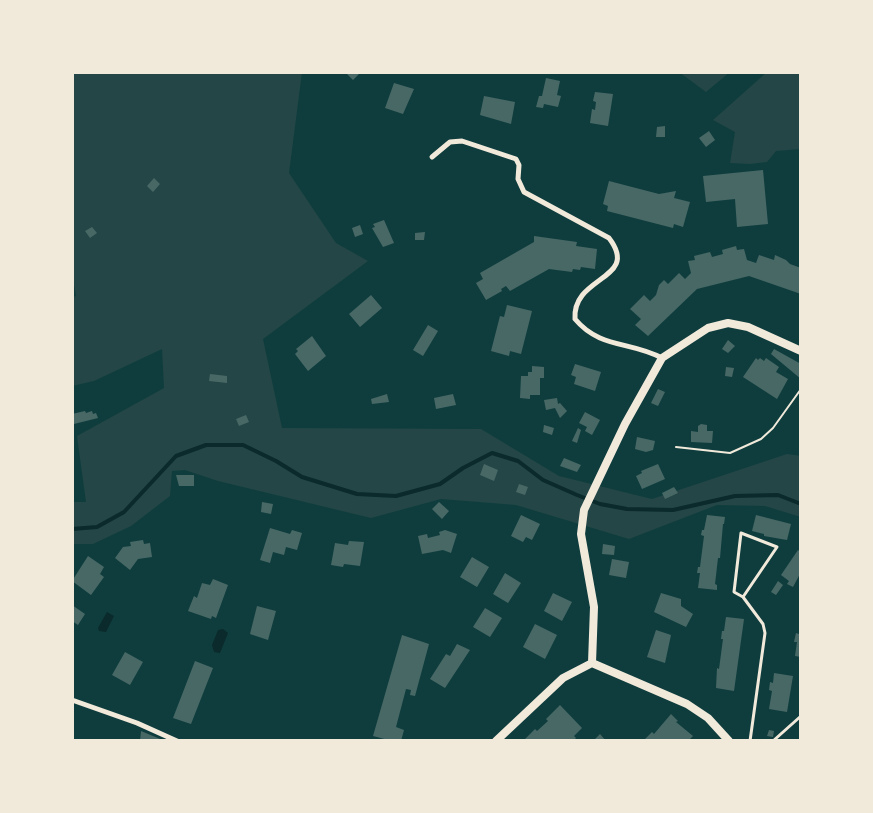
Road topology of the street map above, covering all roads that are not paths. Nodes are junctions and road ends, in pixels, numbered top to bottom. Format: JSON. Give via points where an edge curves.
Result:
{"nodes":[{"id":1,"x":432,"y":157,"type":"dead end"},
{"id":2,"x":801,"y":351,"type":"edge"},
{"id":3,"x":662,"y":358,"type":"junction"},
{"id":4,"x":743,"y":597,"type":"junction"},
{"id":5,"x":592,"y":663,"type":"junction"},
{"id":6,"x":72,"y":700,"type":"edge"},
{"id":7,"x":801,"y":716,"type":"edge"},
{"id":8,"x":177,"y":741,"type":"edge"},
{"id":9,"x":496,"y":741,"type":"edge"},
{"id":10,"x":729,"y":741,"type":"edge"},
{"id":11,"x":750,"y":741,"type":"edge"},
{"id":12,"x":773,"y":741,"type":"edge"}],
"edges":[{"from":1,"to":3,"type":"street","via":[[450,142],[462,141],[516,159],[524,192],[609,238],[617,248],[618,260],[612,271],[581,294],[575,319],[586,332],[648,350]]},
{"from":2,"to":3,"type":"main road","via":[[748,327],[728,323],[708,328]]},
{"from":3,"to":5,"type":"main road","via":[[584,510],[581,534],[594,607]]},
{"from":4,"to":4,"type":"lane","via":[[777,547],[741,533],[734,591]]},
{"from":4,"to":11,"type":"lane","via":[[765,633]]},
{"from":5,"to":9,"type":"main road","via":[[563,678]]},
{"from":5,"to":10,"type":"main road","via":[[687,704],[708,718]]},
{"from":6,"to":8,"type":"street"},
{"from":7,"to":12,"type":"lane"}]}
